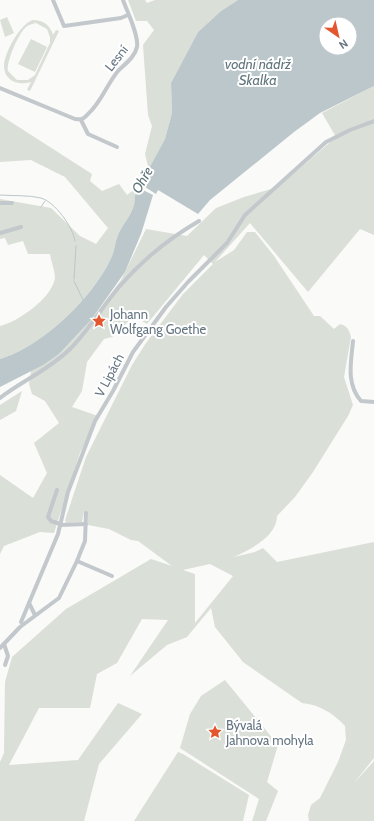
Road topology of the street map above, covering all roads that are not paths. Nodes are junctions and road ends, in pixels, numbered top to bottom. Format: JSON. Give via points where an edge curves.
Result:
{"nodes":[{"id":1,"x":53,"y":0,"type":"edge"},
{"id":2,"x":123,"y":0,"type":"edge"},
{"id":3,"x":128,"y":15,"type":"junction"},
{"id":4,"x":0,"y":88,"type":"edge"},
{"id":5,"x":81,"y":120,"type":"junction"},
{"id":6,"x":374,"y":122,"type":"edge"},
{"id":7,"x":117,"y":147,"type":"dead end"},
{"id":8,"x":0,"y":202,"type":"edge"},
{"id":9,"x":12,"y":203,"type":"dead end"},
{"id":10,"x":199,"y":221,"type":"dead end"},
{"id":11,"x":20,"y":226,"type":"dead end"},
{"id":12,"x":0,"y":233,"type":"edge"},
{"id":13,"x":353,"y":341,"type":"dead end"},
{"id":14,"x":0,"y":398,"type":"edge"},
{"id":15,"x":374,"y":402,"type":"edge"},
{"id":16,"x":57,"y":490,"type":"dead end"},
{"id":17,"x":86,"y":513,"type":"dead end"},
{"id":18,"x":60,"y":524,"type":"junction"},
{"id":19,"x":86,"y":524,"type":"junction"},
{"id":20,"x":76,"y":561,"type":"junction"},
{"id":21,"x":112,"y":576,"type":"dead end"},
{"id":22,"x":28,"y":603,"type":"junction"},
{"id":23,"x":35,"y":615,"type":"junction"},
{"id":24,"x":21,"y":622,"type":"dead end"},
{"id":25,"x":4,"y":644,"type":"junction"},
{"id":26,"x":0,"y":648,"type":"edge"},
{"id":27,"x":5,"y":665,"type":"dead end"}],
"edges":[{"from":1,"to":3,"type":"street","via":[[64,26]]},
{"from":2,"to":3,"type":"street","name":"Lesní"},
{"from":3,"to":5,"type":"street","name":"Lesní","via":[[137,39],[134,55],[114,76],[90,113]]},
{"from":4,"to":5,"type":"street"},
{"from":5,"to":7,"type":"street","via":[[88,134]]},
{"from":6,"to":18,"type":"street","name":"V Lipách","via":[[326,142],[245,215],[227,244],[166,307],[133,352],[95,421],[68,492]]},
{"from":8,"to":9,"type":"street"},
{"from":10,"to":14,"type":"street","via":[[162,244],[139,265],[65,354]]},
{"from":11,"to":12,"type":"street"},
{"from":13,"to":15,"type":"street","via":[[350,378],[354,394],[361,402]]},
{"from":16,"to":18,"type":"street","via":[[48,517]]},
{"from":17,"to":19,"type":"street"},
{"from":18,"to":19,"type":"street"},
{"from":18,"to":22,"type":"street","name":"V Lipách"},
{"from":19,"to":20,"type":"street","via":[[85,541]]},
{"from":20,"to":21,"type":"street"},
{"from":20,"to":23,"type":"street","via":[[62,595]]},
{"from":22,"to":23,"type":"street"},
{"from":22,"to":24,"type":"street","name":"V Lipách"},
{"from":23,"to":25,"type":"street"},
{"from":25,"to":26,"type":"street"},
{"from":25,"to":27,"type":"street","via":[[8,656]]}]}
